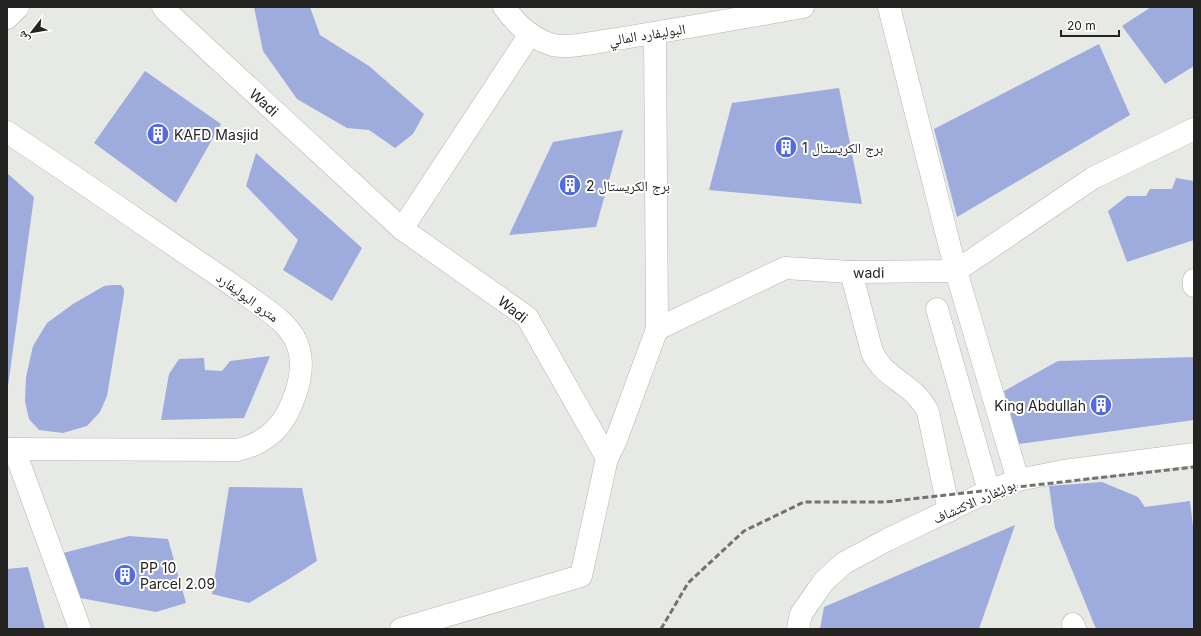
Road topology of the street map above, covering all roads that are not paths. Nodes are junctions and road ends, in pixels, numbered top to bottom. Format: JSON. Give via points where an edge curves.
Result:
{"nodes":[{"id":1,"x":18,"y":7,"type":"edge"},
{"id":2,"x":163,"y":7,"type":"edge"},
{"id":3,"x":504,"y":7,"type":"edge"},
{"id":4,"x":803,"y":7,"type":"edge"},
{"id":5,"x":889,"y":7,"type":"edge"},
{"id":6,"x":7,"y":18,"type":"edge"},
{"id":7,"x":655,"y":33,"type":"junction"},
{"id":8,"x":530,"y":34,"type":"junction"},
{"id":9,"x":1194,"y":129,"type":"edge"},
{"id":10,"x":7,"y":132,"type":"edge"},
{"id":11,"x":402,"y":228,"type":"junction"},
{"id":12,"x":956,"y":271,"type":"junction"},
{"id":13,"x":851,"y":272,"type":"junction"},
{"id":14,"x":1194,"y":280,"type":"edge"},
{"id":15,"x":1194,"y":286,"type":"edge"},
{"id":16,"x":937,"y":309,"type":"dead end"},
{"id":17,"x":656,"y":328,"type":"junction"},
{"id":18,"x":11,"y":449,"type":"edge"},
{"id":19,"x":1194,"y":454,"type":"edge"},
{"id":20,"x":607,"y":458,"type":"junction"},
{"id":21,"x":1018,"y":480,"type":"junction"},
{"id":22,"x":989,"y":491,"type":"junction"},
{"id":23,"x":949,"y":511,"type":"junction"},
{"id":24,"x":80,"y":629,"type":"edge"},
{"id":25,"x":401,"y":629,"type":"edge"},
{"id":26,"x":798,"y":629,"type":"edge"}],
"edges":[{"from":1,"to":6,"type":"street"},
{"from":2,"to":11,"type":"street","name":"Wadi"},
{"from":3,"to":8,"type":"street","name":"البوليفارد المالي","via":[[510,17]]},
{"from":4,"to":7,"type":"street","name":"البوليفارد المالي"},
{"from":5,"to":12,"type":"street"},
{"from":7,"to":8,"type":"street","name":"البوليفارد المالي","via":[[562,45],[546,42]]},
{"from":7,"to":17,"type":"street"},
{"from":8,"to":11,"type":"street"},
{"from":9,"to":12,"type":"street","via":[[1093,178]]},
{"from":10,"to":18,"type":"street","name":"مترو البوليفارد","via":[[282,321],[294,337],[300,352],[302,370],[291,406],[280,425],[267,439],[251,447],[238,450]]},
{"from":11,"to":20,"type":"street","name":"Wadi","via":[[527,317]]},
{"from":12,"to":13,"type":"street","name":"wadi"},
{"from":12,"to":21,"type":"street"},
{"from":13,"to":17,"type":"street","name":"wadi","via":[[785,268]]},
{"from":13,"to":23,"type":"street","via":[[876,361],[914,392],[928,412]]},
{"from":14,"to":15,"type":"street"},
{"from":16,"to":22,"type":"street"},
{"from":17,"to":20,"type":"street","via":[[616,440]]},
{"from":18,"to":24,"type":"street"},
{"from":19,"to":21,"type":"street","name":"بوليفارد الاكتشاف","via":[[1064,471]]},
{"from":20,"to":25,"type":"street","via":[[580,576]]},
{"from":21,"to":22,"type":"street","name":"بوليفارد الاكتشاف"},
{"from":22,"to":23,"type":"street","name":"بوليفارد الاكتشاف"},
{"from":23,"to":26,"type":"street","name":"بوليفارد الاكتشاف","via":[[844,563],[824,581],[813,596],[801,614]]}]}
